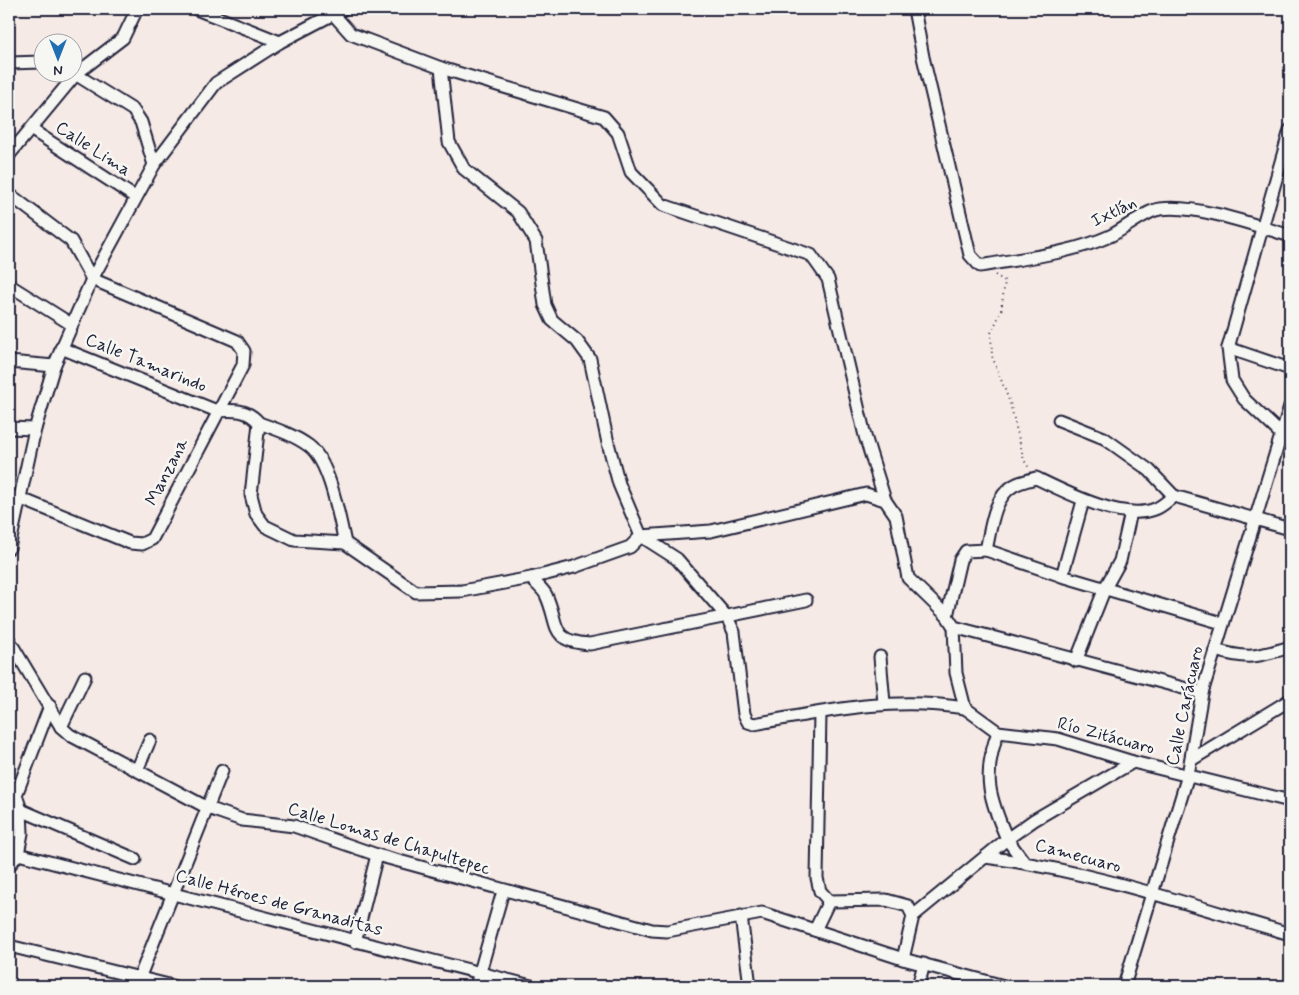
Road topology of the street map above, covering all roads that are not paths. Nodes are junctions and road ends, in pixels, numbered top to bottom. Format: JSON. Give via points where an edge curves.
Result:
{"nodes":[{"id":1,"x":137,"y":9,"type":"edge"},
{"id":2,"x":196,"y":9,"type":"edge"},
{"id":3,"x":914,"y":9,"type":"edge"},
{"id":4,"x":338,"y":12,"type":"edge"},
{"id":5,"x":280,"y":42,"type":"junction"},
{"id":6,"x":32,"y":62,"type":"edge"},
{"id":7,"x":9,"y":63,"type":"edge"},
{"id":8,"x":82,"y":67,"type":"edge"},
{"id":9,"x":441,"y":68,"type":"junction"},
{"id":10,"x":82,"y":78,"type":"edge"},
{"id":11,"x":67,"y":82,"type":"edge"},
{"id":12,"x":32,"y":130,"type":"junction"},
{"id":13,"x":1290,"y":130,"type":"edge"},
{"id":14,"x":10,"y":151,"type":"edge"},
{"id":15,"x":154,"y":165,"type":"junction"},
{"id":16,"x":9,"y":194,"type":"edge"},
{"id":17,"x":135,"y":197,"type":"junction"},
{"id":18,"x":1262,"y":227,"type":"junction"},
{"id":19,"x":1290,"y":236,"type":"edge"},
{"id":20,"x":92,"y":279,"type":"junction"},
{"id":21,"x":9,"y":284,"type":"edge"},
{"id":22,"x":71,"y":324,"type":"junction"},
{"id":23,"x":61,"y":348,"type":"junction"},
{"id":24,"x":1228,"y":348,"type":"junction"},
{"id":25,"x":9,"y":362,"type":"edge"},
{"id":26,"x":54,"y":366,"type":"junction"},
{"id":27,"x":1290,"y":369,"type":"edge"},
{"id":28,"x":1290,"y":406,"type":"edge"},
{"id":29,"x":217,"y":411,"type":"junction"},
{"id":30,"x":1058,"y":420,"type":"dead end"},
{"id":31,"x":259,"y":423,"type":"junction"},
{"id":32,"x":9,"y":428,"type":"edge"},
{"id":33,"x":35,"y":430,"type":"junction"},
{"id":34,"x":1285,"y":431,"type":"edge"},
{"id":35,"x":1174,"y":496,"type":"junction"},
{"id":36,"x":14,"y":498,"type":"edge"},
{"id":37,"x":885,"y":500,"type":"junction"},
{"id":38,"x":1083,"y":501,"type":"junction"},
{"id":39,"x":1131,"y":512,"type":"junction"},
{"id":40,"x":1256,"y":518,"type":"junction"},
{"id":41,"x":1290,"y":529,"type":"edge"},
{"id":42,"x":641,"y":536,"type":"junction"},
{"id":43,"x":346,"y":543,"type":"junction"},
{"id":44,"x":9,"y":548,"type":"edge"},
{"id":45,"x":986,"y":550,"type":"junction"},
{"id":46,"x":1062,"y":576,"type":"junction"},
{"id":47,"x":530,"y":578,"type":"junction"},
{"id":48,"x":1105,"y":588,"type":"junction"},
{"id":49,"x":806,"y":600,"type":"dead end"},
{"id":50,"x":947,"y":616,"type":"junction"},
{"id":51,"x":727,"y":617,"type":"junction"},
{"id":52,"x":1222,"y":623,"type":"junction"},
{"id":53,"x":954,"y":628,"type":"junction"},
{"id":54,"x":9,"y":640,"type":"edge"},
{"id":55,"x":1290,"y":647,"type":"edge"},
{"id":56,"x":1214,"y":650,"type":"junction"},
{"id":57,"x":880,"y":658,"type":"dead end"},
{"id":58,"x":1076,"y":661,"type":"junction"},
{"id":59,"x":85,"y":677,"type":"dead end"},
{"id":60,"x":1202,"y":693,"type":"junction"},
{"id":61,"x":1290,"y":700,"type":"edge"},
{"id":62,"x":884,"y":703,"type":"junction"},
{"id":63,"x":50,"y":706,"type":"junction"},
{"id":64,"x":965,"y":708,"type":"junction"},
{"id":65,"x":820,"y":712,"type":"junction"},
{"id":66,"x":61,"y":727,"type":"junction"},
{"id":67,"x":998,"y":732,"type":"junction"},
{"id":68,"x":150,"y":740,"type":"dead end"},
{"id":69,"x":1192,"y":760,"type":"junction"},
{"id":70,"x":1133,"y":762,"type":"junction"},
{"id":71,"x":137,"y":770,"type":"junction"},
{"id":72,"x":222,"y":771,"type":"dead end"},
{"id":73,"x":1188,"y":775,"type":"junction"},
{"id":74,"x":12,"y":791,"type":"edge"},
{"id":75,"x":1290,"y":801,"type":"edge"},
{"id":76,"x":208,"y":808,"type":"junction"},
{"id":77,"x":21,"y":810,"type":"junction"},
{"id":78,"x":1007,"y":839,"type":"junction"},
{"id":79,"x":18,"y":854,"type":"junction"},
{"id":80,"x":377,"y":855,"type":"junction"},
{"id":81,"x":985,"y":857,"type":"junction"},
{"id":82,"x":135,"y":859,"type":"dead end"},
{"id":83,"x":1024,"y":862,"type":"junction"},
{"id":84,"x":9,"y":866,"type":"edge"},
{"id":85,"x":503,"y":890,"type":"junction"},
{"id":86,"x":174,"y":894,"type":"junction"},
{"id":87,"x":1151,"y":894,"type":"junction"},
{"id":88,"x":829,"y":901,"type":"junction"},
{"id":89,"x":742,"y":916,"type":"junction"},
{"id":90,"x":913,"y":916,"type":"junction"},
{"id":91,"x":815,"y":930,"type":"junction"},
{"id":92,"x":1290,"y":934,"type":"edge"},
{"id":93,"x":355,"y":942,"type":"junction"},
{"id":94,"x":9,"y":946,"type":"edge"},
{"id":95,"x":903,"y":959,"type":"junction"},
{"id":96,"x":924,"y":964,"type":"junction"},
{"id":97,"x":480,"y":972,"type":"junction"},
{"id":98,"x":138,"y":982,"type":"edge"},
{"id":99,"x":173,"y":986,"type":"edge"},
{"id":100,"x":476,"y":986,"type":"edge"},
{"id":101,"x":531,"y":986,"type":"edge"},
{"id":102,"x":750,"y":986,"type":"edge"},
{"id":103,"x":918,"y":986,"type":"edge"},
{"id":104,"x":1004,"y":986,"type":"edge"},
{"id":105,"x":1124,"y":986,"type":"edge"}],
"edges":[{"from":1,"to":8,"type":"street","via":[[123,38]]},
{"from":2,"to":5,"type":"street"},
{"from":3,"to":18,"type":"street","name":"Ixtlán","via":[[970,255],[980,266],[1066,250],[1110,236],[1158,209],[1181,207]]},
{"from":4,"to":5,"type":"street"},
{"from":4,"to":9,"type":"street","via":[[352,34]]},
{"from":5,"to":15,"type":"street","via":[[216,84]]},
{"from":6,"to":7,"type":"street"},
{"from":9,"to":37,"type":"street","via":[[604,118],[618,133],[630,172],[664,206],[811,255],[828,279]]},
{"from":9,"to":42,"type":"street","via":[[449,142],[464,169],[518,212],[536,241],[545,304],[552,320],[577,341],[590,359],[619,484]]},
{"from":10,"to":15,"type":"street","via":[[133,110],[141,122]]},
{"from":11,"to":12,"type":"street"},
{"from":12,"to":14,"type":"street"},
{"from":12,"to":17,"type":"street","name":"Calle Lima"},
{"from":13,"to":18,"type":"street"},
{"from":15,"to":17,"type":"street"},
{"from":16,"to":20,"type":"street","via":[[71,241]]},
{"from":17,"to":20,"type":"street"},
{"from":18,"to":19,"type":"street","name":"Ixtlán"},
{"from":18,"to":24,"type":"street"},
{"from":20,"to":22,"type":"street"},
{"from":20,"to":29,"type":"street","name":"Manzana","via":[[237,342],[244,350],[243,364]]},
{"from":21,"to":22,"type":"street"},
{"from":22,"to":23,"type":"street"},
{"from":23,"to":26,"type":"street"},
{"from":23,"to":29,"type":"street","name":"Calle Tamarindo"},
{"from":24,"to":27,"type":"street"},
{"from":24,"to":34,"type":"street","via":[[1232,380],[1244,399]]},
{"from":25,"to":26,"type":"street"},
{"from":26,"to":33,"type":"street"},
{"from":28,"to":34,"type":"street","name":"Calle Carácuaro"},
{"from":29,"to":31,"type":"street","via":[[238,410],[253,415]]},
{"from":29,"to":36,"type":"street","name":"Manzana","via":[[152,539],[142,544],[130,543]]},
{"from":30,"to":35,"type":"street","via":[[1104,438],[1149,470]]},
{"from":31,"to":43,"type":"street","via":[[285,432],[310,447],[329,476]]},
{"from":31,"to":43,"type":"street","via":[[251,495],[256,514],[265,526],[294,540]]},
{"from":32,"to":33,"type":"street"},
{"from":33,"to":36,"type":"street"},
{"from":34,"to":40,"type":"street","name":"Calle Carácuaro"},
{"from":35,"to":39,"type":"street","via":[[1155,509]]},
{"from":35,"to":40,"type":"street"},
{"from":36,"to":44,"type":"street"},
{"from":37,"to":42,"type":"street","via":[[866,494],[711,531]]},
{"from":37,"to":50,"type":"street","via":[[896,516],[908,578]]},
{"from":38,"to":39,"type":"street"},
{"from":38,"to":45,"type":"street","via":[[1036,478],[1015,484],[997,505]]},
{"from":38,"to":46,"type":"street"},
{"from":39,"to":48,"type":"street","via":[[1120,561]]},
{"from":40,"to":41,"type":"street"},
{"from":40,"to":52,"type":"street","name":"Calle Carácuaro"},
{"from":42,"to":47,"type":"street","via":[[630,546],[574,567]]},
{"from":42,"to":51,"type":"street","via":[[676,559]]},
{"from":43,"to":47,"type":"street","via":[[416,592],[462,590]]},
{"from":45,"to":46,"type":"street"},
{"from":45,"to":50,"type":"street","via":[[966,551],[960,560]]},
{"from":46,"to":48,"type":"street"},
{"from":47,"to":51,"type":"street","via":[[546,594],[557,632],[572,642],[590,644]]},
{"from":48,"to":52,"type":"street"},
{"from":48,"to":58,"type":"street"},
{"from":49,"to":51,"type":"street"},
{"from":50,"to":53,"type":"street"},
{"from":51,"to":65,"type":"street","via":[[734,632],[744,714],[748,722],[754,724]]},
{"from":52,"to":56,"type":"street","name":"Calle Carácuaro"},
{"from":53,"to":58,"type":"street"},
{"from":53,"to":64,"type":"street","via":[[956,673]]},
{"from":54,"to":63,"type":"street","name":"Calle Lomas de Chapultepec"},
{"from":55,"to":56,"type":"street","via":[[1250,658]]},
{"from":56,"to":60,"type":"street","name":"Calle Carácuaro"},
{"from":57,"to":62,"type":"street"},
{"from":58,"to":60,"type":"street"},
{"from":59,"to":66,"type":"street"},
{"from":60,"to":69,"type":"street","name":"Calle Carácuaro"},
{"from":61,"to":69,"type":"street"},
{"from":62,"to":64,"type":"street","via":[[931,703]]},
{"from":62,"to":65,"type":"street"},
{"from":63,"to":66,"type":"street","name":"Calle Lomas de Chapultepec"},
{"from":63,"to":74,"type":"street"},
{"from":64,"to":67,"type":"street"},
{"from":65,"to":88,"type":"street","via":[[817,878],[820,891]]},
{"from":66,"to":71,"type":"street","name":"Calle Lomas de Chapultepec","via":[[70,735]]},
{"from":67,"to":70,"type":"street","name":"Río Zitácuaro","via":[[1058,739]]},
{"from":67,"to":78,"type":"street","via":[[988,776],[992,803]]},
{"from":68,"to":71,"type":"street"},
{"from":69,"to":73,"type":"street","name":"Calle Carácuaro"},
{"from":70,"to":73,"type":"street","name":"Río Zitácuaro"},
{"from":70,"to":78,"type":"street","name":"Camecuaro"},
{"from":71,"to":76,"type":"street","name":"Calle Lomas de Chapultepec"},
{"from":72,"to":76,"type":"street"},
{"from":73,"to":75,"type":"street","name":"Río Zitácuaro"},
{"from":73,"to":87,"type":"street","name":"Calle Carácuaro"},
{"from":74,"to":77,"type":"street"},
{"from":76,"to":80,"type":"street","name":"Calle Lomas de Chapultepec","via":[[242,820],[294,826]]},
{"from":76,"to":86,"type":"street"},
{"from":77,"to":79,"type":"street","via":[[22,834]]},
{"from":77,"to":82,"type":"street"},
{"from":78,"to":81,"type":"street"},
{"from":78,"to":83,"type":"street","name":"Camecuaro"},
{"from":79,"to":84,"type":"street"},
{"from":79,"to":86,"type":"street","name":"Calle Héroes de Granaditas"},
{"from":80,"to":85,"type":"street","name":"Calle Lomas de Chapultepec"},
{"from":80,"to":93,"type":"street"},
{"from":81,"to":83,"type":"street"},
{"from":81,"to":90,"type":"street"},
{"from":83,"to":87,"type":"street","name":"Camecuaro"},
{"from":85,"to":89,"type":"street","name":"Calle Lomas de Chapultepec","via":[[652,930],[667,931]]},
{"from":85,"to":97,"type":"street"},
{"from":86,"to":93,"type":"street","name":"Calle Héroes de Granaditas"},
{"from":86,"to":98,"type":"street"},
{"from":87,"to":92,"type":"street","name":"Camecuaro"},
{"from":87,"to":105,"type":"street","name":"Calle Carácuaro"},
{"from":88,"to":90,"type":"street","via":[[896,901],[908,906]]},
{"from":88,"to":91,"type":"street"},
{"from":89,"to":91,"type":"street","name":"Calle Lomas de Chapultepec","via":[[762,913]]},
{"from":89,"to":102,"type":"street"},
{"from":90,"to":95,"type":"street"},
{"from":91,"to":95,"type":"street","name":"Calle Lomas de Chapultepec"},
{"from":93,"to":97,"type":"street","name":"Calle Héroes de Granaditas"},
{"from":94,"to":98,"type":"street"},
{"from":95,"to":96,"type":"street","name":"Calle Lomas de Chapultepec"},
{"from":96,"to":103,"type":"street"},
{"from":96,"to":104,"type":"street","name":"Calle Lomas de Chapultepec"},
{"from":97,"to":100,"type":"street"},
{"from":97,"to":101,"type":"street","name":"Calle Héroes de Granaditas"},
{"from":98,"to":99,"type":"street"}]}
